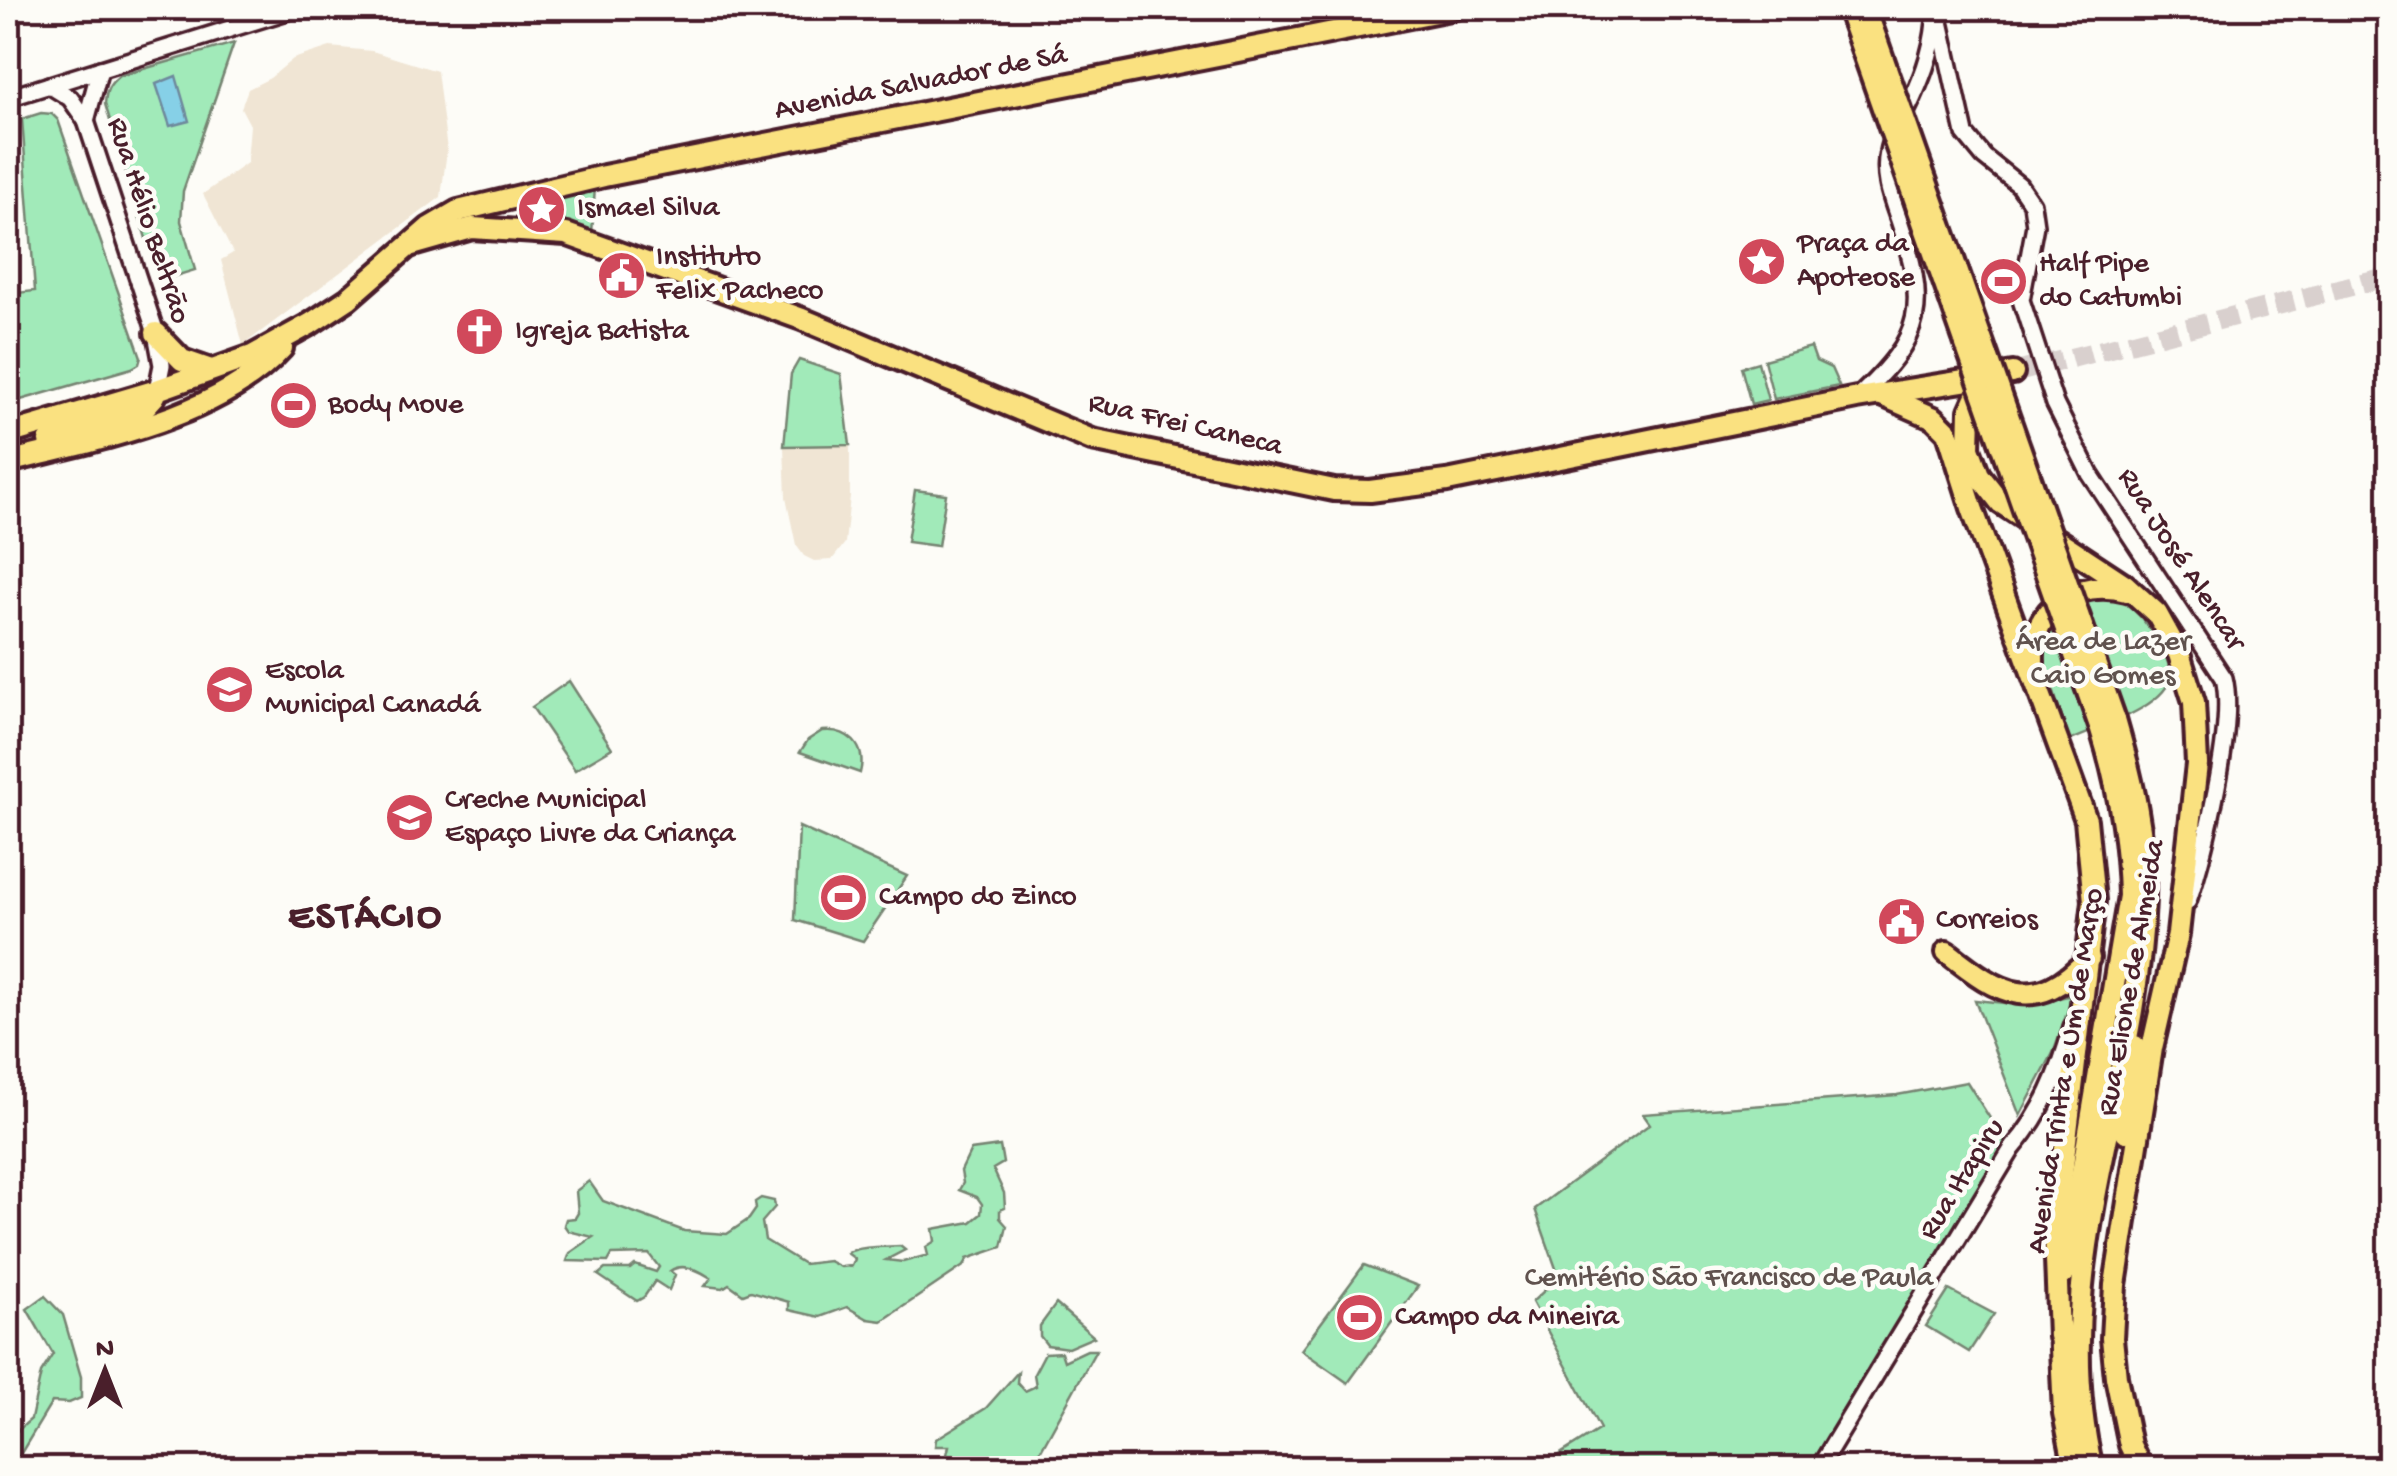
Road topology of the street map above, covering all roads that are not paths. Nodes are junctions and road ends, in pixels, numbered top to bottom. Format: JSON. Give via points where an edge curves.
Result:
{"nodes":[{"id":1,"x":297,"y":8,"type":"edge"},
{"id":2,"x":1456,"y":8,"type":"edge"},
{"id":3,"x":1848,"y":8,"type":"edge"},
{"id":4,"x":1865,"y":8,"type":"edge"},
{"id":5,"x":1937,"y":8,"type":"edge"},
{"id":6,"x":100,"y":69,"type":"junction"},
{"id":7,"x":49,"y":85,"type":"junction"},
{"id":8,"x":8,"y":98,"type":"edge"},
{"id":9,"x":86,"y":121,"type":"junction"},
{"id":10,"x":536,"y":194,"type":"junction"},
{"id":11,"x":566,"y":234,"type":"junction"},
{"id":12,"x":409,"y":246,"type":"junction"},
{"id":13,"x":156,"y":333,"type":"junction"},
{"id":14,"x":293,"y":335,"type":"junction"},
{"id":15,"x":211,"y":370,"type":"junction"},
{"id":16,"x":2008,"y":374,"type":"joint"},
{"id":17,"x":157,"y":390,"type":"junction"},
{"id":18,"x":1880,"y":394,"type":"junction"},
{"id":19,"x":1856,"y":398,"type":"junction"},
{"id":20,"x":8,"y":434,"type":"edge"},
{"id":21,"x":8,"y":462,"type":"edge"},
{"id":22,"x":2140,"y":598,"type":"junction"},
{"id":23,"x":2035,"y":674,"type":"junction"},
{"id":24,"x":2108,"y":724,"type":"junction"},
{"id":25,"x":2178,"y":934,"type":"junction"},
{"id":26,"x":1946,"y":952,"type":"dead end"},
{"id":27,"x":2089,"y":958,"type":"junction"},
{"id":28,"x":2136,"y":984,"type":"junction"},
{"id":29,"x":2123,"y":1224,"type":"junction"},
{"id":30,"x":2059,"y":1336,"type":"junction"},
{"id":31,"x":1819,"y":1468,"type":"edge"},
{"id":32,"x":2075,"y":1468,"type":"edge"},
{"id":33,"x":2092,"y":1468,"type":"edge"},
{"id":34,"x":2138,"y":1468,"type":"edge"}],
"edges":[{"from":1,"to":6,"type":"street"},
{"from":2,"to":10,"type":"main road","name":"Avenida Salvador de Sá"},
{"from":3,"to":24,"type":"main road","name":"Avenida Trinta e Um de Março","bridge":true},
{"from":4,"to":24,"type":"main road","name":"Avenida Trinta e Um de Março","bridge":true},
{"from":5,"to":19,"type":"street","via":[[1928,60],[1888,148],[1886,168],[1915,271],[1915,308],[1902,351]]},
{"from":5,"to":25,"type":"street","name":"Rua José Alencar","via":[[1964,134],[2027,194],[2035,225],[2021,300],[2055,404],[2090,474],[2228,691],[2206,832]]},
{"from":6,"to":7,"type":"street"},
{"from":6,"to":9,"type":"street"},
{"from":7,"to":8,"type":"street"},
{"from":7,"to":9,"type":"street","name":"Rua Hélio Beltrão","via":[[70,98]]},
{"from":9,"to":13,"type":"street","name":"Rua Hélio Beltrão"},
{"from":10,"to":11,"type":"main road","via":[[530,211],[535,220]]},
{"from":10,"to":12,"type":"main road","name":"Avenida Salvador de Sá","via":[[458,211]]},
{"from":11,"to":12,"type":"main road","name":"Rua Frei Caneca","via":[[472,228]]},
{"from":11,"to":19,"type":"main road","name":"Rua Frei Caneca","via":[[802,319],[1092,440],[1334,490],[1447,481]]},
{"from":12,"to":14,"type":"main road","name":"Avenida Salvador de Sá"},
{"from":13,"to":15,"type":"main road","via":[[182,360]]},
{"from":13,"to":17,"type":"street","name":"Rua Hélio Beltrão","via":[[162,365]]},
{"from":14,"to":15,"type":"main road"},
{"from":14,"to":21,"type":"main road","via":[[250,377],[210,398],[121,434]]},
{"from":15,"to":17,"type":"main road"},
{"from":16,"to":18,"type":"main road","name":"Rua Frei Caneca"},
{"from":16,"to":22,"type":"main road","name":"Rua Elione de Almeida","via":[[1978,394],[1970,411],[1969,448],[1979,475],[2000,503]]},
{"from":17,"to":20,"type":"main road"},
{"from":17,"to":21,"type":"main road","via":[[144,408],[57,437]]},
{"from":18,"to":19,"type":"main road","name":"Rua Frei Caneca"},
{"from":18,"to":23,"type":"main road","via":[[1934,418],[1948,432]]},
{"from":22,"to":23,"type":"main road","via":[[2108,587],[2061,599],[2039,624]]},
{"from":22,"to":25,"type":"main road","name":"Rua Elione de Almeida","via":[[2166,627],[2194,702],[2197,764]]},
{"from":23,"to":27,"type":"main road","via":[[2086,820],[2094,901]]},
{"from":24,"to":28,"type":"main road","name":"Avenida Trinta e Um de Março","via":[[2137,804],[2144,856]]},
{"from":24,"to":30,"type":"main road","name":"Avenida Trinta e Um de Março","via":[[2129,896]]},
{"from":25,"to":29,"type":"main road","name":"Rua Elione de Almeida"},
{"from":26,"to":27,"type":"main road","via":[[1994,987],[2024,995],[2060,985]]},
{"from":27,"to":30,"type":"main road","via":[[2055,1234]]},
{"from":27,"to":31,"type":"street","name":"Rua Itapiru","via":[[2066,1051],[2043,1106]]},
{"from":28,"to":29,"type":"main road"},
{"from":28,"to":33,"type":"main road","name":"Avenida Trinta e Um de Março","via":[[2083,1256],[2077,1344]]},
{"from":29,"to":34,"type":"main road","via":[[2112,1338]]},
{"from":30,"to":32,"type":"main road","name":"Avenida Trinta e Um de Março"}]}
